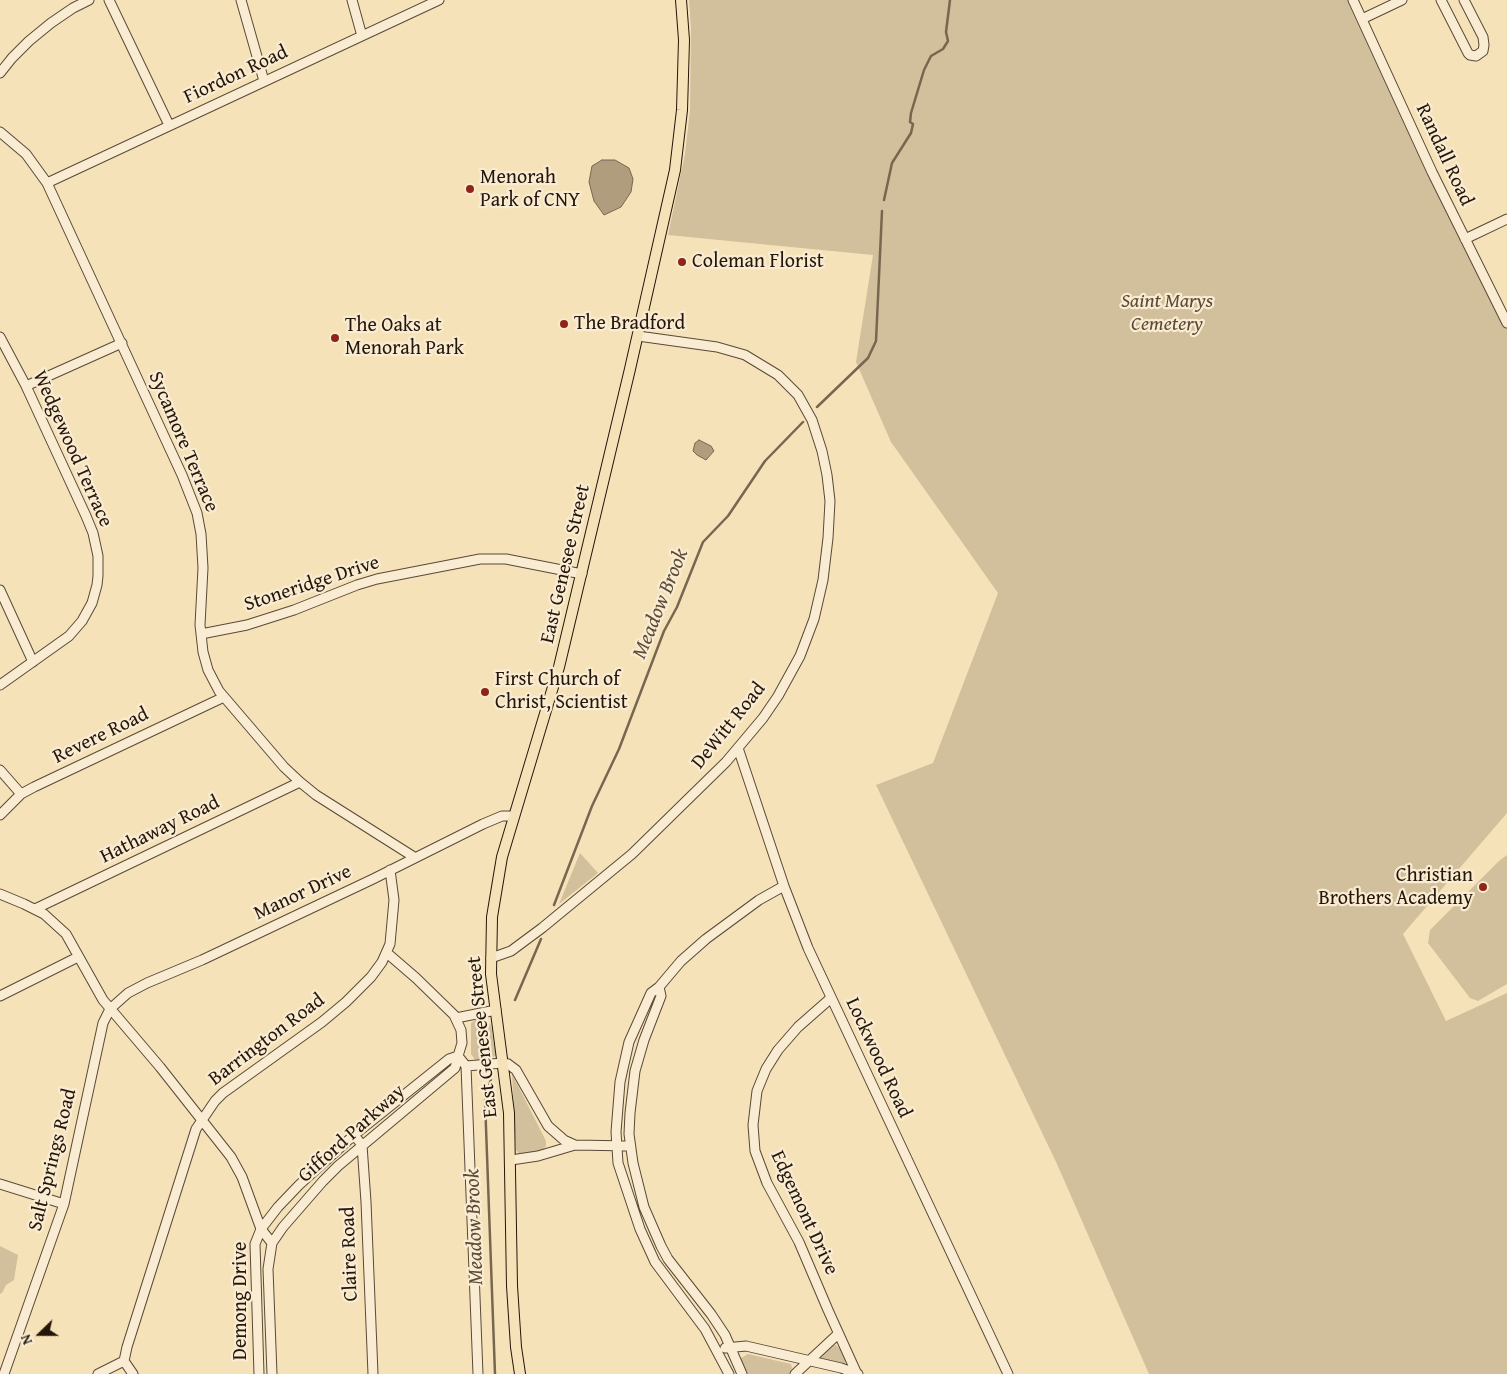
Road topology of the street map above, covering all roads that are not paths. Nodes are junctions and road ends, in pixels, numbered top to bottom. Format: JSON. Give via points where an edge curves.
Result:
{"nodes":[{"id":1,"x":89,"y":0,"type":"edge"},
{"id":2,"x":109,"y":0,"type":"edge"},
{"id":3,"x":241,"y":0,"type":"edge"},
{"id":4,"x":352,"y":0,"type":"edge"},
{"id":5,"x":440,"y":0,"type":"edge"},
{"id":6,"x":681,"y":0,"type":"edge"},
{"id":7,"x":1353,"y":0,"type":"edge"},
{"id":8,"x":1402,"y":0,"type":"edge"},
{"id":9,"x":1441,"y":0,"type":"edge"},
{"id":10,"x":1464,"y":0,"type":"edge"},
{"id":11,"x":1362,"y":19,"type":"junction"},
{"id":12,"x":362,"y":36,"type":"junction"},
{"id":13,"x":0,"y":73,"type":"edge"},
{"id":14,"x":264,"y":81,"type":"junction"},
{"id":15,"x":169,"y":125,"type":"junction"},
{"id":16,"x":0,"y":132,"type":"edge"},
{"id":17,"x":47,"y":183,"type":"junction"},
{"id":18,"x":1507,"y":220,"type":"edge"},
{"id":19,"x":1465,"y":239,"type":"junction"},
{"id":20,"x":1507,"y":323,"type":"edge"},
{"id":21,"x":638,"y":336,"type":"junction"},
{"id":22,"x":0,"y":338,"type":"edge"},
{"id":23,"x":122,"y":343,"type":"junction"},
{"id":24,"x":26,"y":386,"type":"junction"},
{"id":25,"x":582,"y":574,"type":"junction"},
{"id":26,"x":0,"y":590,"type":"edge"},
{"id":27,"x":201,"y":634,"type":"junction"},
{"id":28,"x":34,"y":662,"type":"junction"},
{"id":29,"x":0,"y":685,"type":"edge"},
{"id":30,"x":224,"y":697,"type":"junction"},
{"id":31,"x":738,"y":748,"type":"junction"},
{"id":32,"x":0,"y":770,"type":"edge"},
{"id":33,"x":300,"y":782,"type":"junction"},
{"id":34,"x":22,"y":794,"type":"junction"},
{"id":35,"x":0,"y":815,"type":"edge"},
{"id":36,"x":513,"y":816,"type":"junction"},
{"id":37,"x":414,"y":857,"type":"junction"},
{"id":38,"x":390,"y":870,"type":"junction"},
{"id":39,"x":784,"y":886,"type":"junction"},
{"id":40,"x":0,"y":894,"type":"edge"},
{"id":41,"x":35,"y":909,"type":"junction"},
{"id":42,"x":387,"y":953,"type":"junction"},
{"id":43,"x":78,"y":957,"type":"junction"},
{"id":44,"x":491,"y":958,"type":"junction"},
{"id":45,"x":659,"y":987,"type":"junction"},
{"id":46,"x":0,"y":996,"type":"edge"},
{"id":47,"x":831,"y":998,"type":"junction"},
{"id":48,"x":110,"y":1009,"type":"junction"},
{"id":49,"x":496,"y":1010,"type":"junction"},
{"id":50,"x":456,"y":1018,"type":"junction"},
{"id":51,"x":458,"y":1056,"type":"junction"},
{"id":52,"x":503,"y":1063,"type":"junction"},
{"id":53,"x":466,"y":1066,"type":"junction"},
{"id":54,"x":201,"y":1119,"type":"junction"},
{"id":55,"x":354,"y":1135,"type":"junction"},
{"id":56,"x":575,"y":1145,"type":"junction"},
{"id":57,"x":362,"y":1146,"type":"junction"},
{"id":58,"x":616,"y":1146,"type":"junction"},
{"id":59,"x":630,"y":1146,"type":"junction"},
{"id":60,"x":511,"y":1160,"type":"junction"},
{"id":61,"x":0,"y":1184,"type":"edge"},
{"id":62,"x":64,"y":1204,"type":"junction"},
{"id":63,"x":261,"y":1229,"type":"junction"},
{"id":64,"x":272,"y":1243,"type":"junction"},
{"id":65,"x":838,"y":1334,"type":"junction"},
{"id":66,"x":730,"y":1347,"type":"junction"},
{"id":67,"x":717,"y":1350,"type":"junction"},
{"id":68,"x":808,"y":1360,"type":"junction"},
{"id":69,"x":124,"y":1361,"type":"junction"},
{"id":70,"x":4,"y":1374,"type":"edge"},
{"id":71,"x":98,"y":1374,"type":"edge"},
{"id":72,"x":132,"y":1374,"type":"edge"},
{"id":73,"x":259,"y":1374,"type":"edge"},
{"id":74,"x":272,"y":1374,"type":"edge"},
{"id":75,"x":373,"y":1374,"type":"edge"},
{"id":76,"x":478,"y":1374,"type":"edge"},
{"id":77,"x":520,"y":1374,"type":"edge"},
{"id":78,"x":729,"y":1374,"type":"edge"},
{"id":79,"x":742,"y":1374,"type":"edge"},
{"id":80,"x":795,"y":1374,"type":"edge"},
{"id":81,"x":857,"y":1374,"type":"edge"},
{"id":82,"x":1008,"y":1374,"type":"edge"}],
"edges":[{"from":1,"to":13,"type":"street","via":[[29,41]]},
{"from":2,"to":15,"type":"street"},
{"from":3,"to":14,"type":"street"},
{"from":4,"to":12,"type":"street"},
{"from":5,"to":12,"type":"street","name":"Fiordon Road"},
{"from":6,"to":21,"type":"main road","name":"East Genesee Street","via":[[684,56],[678,153]]},
{"from":7,"to":11,"type":"street","name":"Randall Road"},
{"from":8,"to":11,"type":"street"},
{"from":9,"to":10,"type":"street","via":[[1468,53],[1476,56],[1483,51],[1483,37]]},
{"from":11,"to":19,"type":"street","name":"Randall Road"},
{"from":12,"to":14,"type":"street","name":"Fiordon Road"},
{"from":14,"to":15,"type":"street","name":"Fiordon Road"},
{"from":15,"to":17,"type":"street","name":"Fiordon Road"},
{"from":16,"to":17,"type":"street","name":"Sycamore Terrace","via":[[26,154]]},
{"from":17,"to":23,"type":"street","name":"Sycamore Terrace"},
{"from":18,"to":19,"type":"street"},
{"from":19,"to":20,"type":"street","name":"Randall Road"},
{"from":21,"to":25,"type":"main road","name":"East Genesee Street"},
{"from":21,"to":31,"type":"street","name":"DeWitt Road","via":[[717,347],[745,355],[769,368],[804,402],[822,451],[830,501],[823,580],[814,619],[800,656],[778,696]]},
{"from":22,"to":24,"type":"street","name":"Wedgewood Terrace"},
{"from":23,"to":24,"type":"street"},
{"from":23,"to":27,"type":"street","name":"Sycamore Terrace","via":[[197,513],[203,568]]},
{"from":24,"to":28,"type":"street","name":"Wedgewood Terrace","via":[[86,516],[98,556],[97,585],[82,620],[69,636]]},
{"from":25,"to":27,"type":"street","name":"Stoneridge Drive","via":[[506,558],[480,559],[377,579],[256,622]]},
{"from":25,"to":36,"type":"main road","name":"East Genesee Street","via":[[559,667]]},
{"from":26,"to":28,"type":"street"},
{"from":27,"to":30,"type":"street","name":"Sycamore Terrace","via":[[208,670]]},
{"from":28,"to":29,"type":"street","name":"Wedgewood Terrace"},
{"from":30,"to":33,"type":"street","name":"Sycamore Terrace"},
{"from":30,"to":34,"type":"street","name":"Revere Road"},
{"from":31,"to":39,"type":"street","name":"Lockwood Road"},
{"from":31,"to":44,"type":"street","name":"DeWitt Road","via":[[632,854],[511,951]]},
{"from":32,"to":34,"type":"street"},
{"from":33,"to":37,"type":"street","name":"Sycamore Terrace"},
{"from":33,"to":41,"type":"street","name":"Hathaway Road"},
{"from":34,"to":35,"type":"street","name":"Revere Road"},
{"from":36,"to":37,"type":"street","name":"Manor Drive","via":[[502,816]]},
{"from":36,"to":44,"type":"main road","name":"East Genesee Street","via":[[497,883]]},
{"from":37,"to":38,"type":"street","name":"Manor Drive"},
{"from":38,"to":42,"type":"street","name":"Barrington Road","via":[[394,900],[392,936]]},
{"from":38,"to":48,"type":"street","name":"Manor Drive","via":[[147,983],[128,993]]},
{"from":39,"to":45,"type":"street","via":[[706,939]]},
{"from":39,"to":47,"type":"street","name":"Lockwood Road"},
{"from":40,"to":41,"type":"street","name":"Demong Drive"},
{"from":41,"to":43,"type":"street","name":"Demong Drive","via":[[66,934]]},
{"from":42,"to":50,"type":"street"},
{"from":42,"to":54,"type":"street","name":"Barrington Road","via":[[371,977],[346,1002],[223,1093]]},
{"from":43,"to":46,"type":"street"},
{"from":43,"to":48,"type":"street","name":"Demong Drive"},
{"from":44,"to":49,"type":"main road","name":"East Genesee Street"},
{"from":45,"to":58,"type":"street","via":[[650,993],[629,1042],[620,1082]]},
{"from":45,"to":59,"type":"street","via":[[661,996],[635,1072]]},
{"from":47,"to":65,"type":"street","name":"Edgemont Drive","via":[[798,1027],[766,1069],[757,1091],[753,1125],[757,1158],[799,1242]]},
{"from":47,"to":82,"type":"street","name":"Lockwood Road"},
{"from":48,"to":54,"type":"street","name":"Demong Drive"},
{"from":48,"to":62,"type":"street","name":"Salt Springs Road","via":[[103,1024]]},
{"from":49,"to":50,"type":"street"},
{"from":49,"to":52,"type":"main road","name":"East Genesee Street"},
{"from":50,"to":51,"type":"street","name":"Gifford Parkway","via":[[462,1043]]},
{"from":51,"to":53,"type":"street"},
{"from":51,"to":55,"type":"street","name":"Gifford Parkway","via":[[449,1059]]},
{"from":51,"to":57,"type":"street","name":"Gifford Parkway","via":[[455,1068]]},
{"from":52,"to":53,"type":"street"},
{"from":52,"to":56,"type":"street","via":[[516,1070],[553,1132]]},
{"from":52,"to":60,"type":"main road","name":"East Genesee Street"},
{"from":53,"to":76,"type":"street"},
{"from":54,"to":63,"type":"street","name":"Demong Drive","via":[[231,1157],[242,1177]]},
{"from":54,"to":69,"type":"street","name":"Barrington Road"},
{"from":55,"to":57,"type":"street"},
{"from":55,"to":63,"type":"street","name":"Gifford Parkway","via":[[299,1185]]},
{"from":56,"to":58,"type":"street"},
{"from":56,"to":60,"type":"street"},
{"from":57,"to":64,"type":"street","name":"Gifford Parkway","via":[[323,1180]]},
{"from":57,"to":75,"type":"street","name":"Claire Road"},
{"from":58,"to":59,"type":"street"},
{"from":58,"to":67,"type":"street","via":[[618,1163],[634,1212],[655,1262],[695,1314]]},
{"from":59,"to":66,"type":"street","via":[[644,1207],[661,1246],[668,1260],[711,1314]]},
{"from":60,"to":77,"type":"main road","name":"East Genesee Street","via":[[512,1286]]},
{"from":61,"to":62,"type":"street"},
{"from":62,"to":70,"type":"street","name":"Salt Springs Road"},
{"from":63,"to":64,"type":"street","name":"Demong Drive"},
{"from":63,"to":73,"type":"street","name":"Demong Drive","via":[[255,1244]]},
{"from":64,"to":74,"type":"street","name":"Demong Drive","via":[[268,1269]]},
{"from":65,"to":68,"type":"street"},
{"from":65,"to":81,"type":"street","name":"Edgemont Drive"},
{"from":66,"to":67,"type":"street"},
{"from":66,"to":68,"type":"street","via":[[746,1346]]},
{"from":66,"to":79,"type":"street"},
{"from":67,"to":78,"type":"street"},
{"from":68,"to":80,"type":"street"},
{"from":68,"to":81,"type":"street"},
{"from":69,"to":71,"type":"street"},
{"from":69,"to":72,"type":"street"}]}
